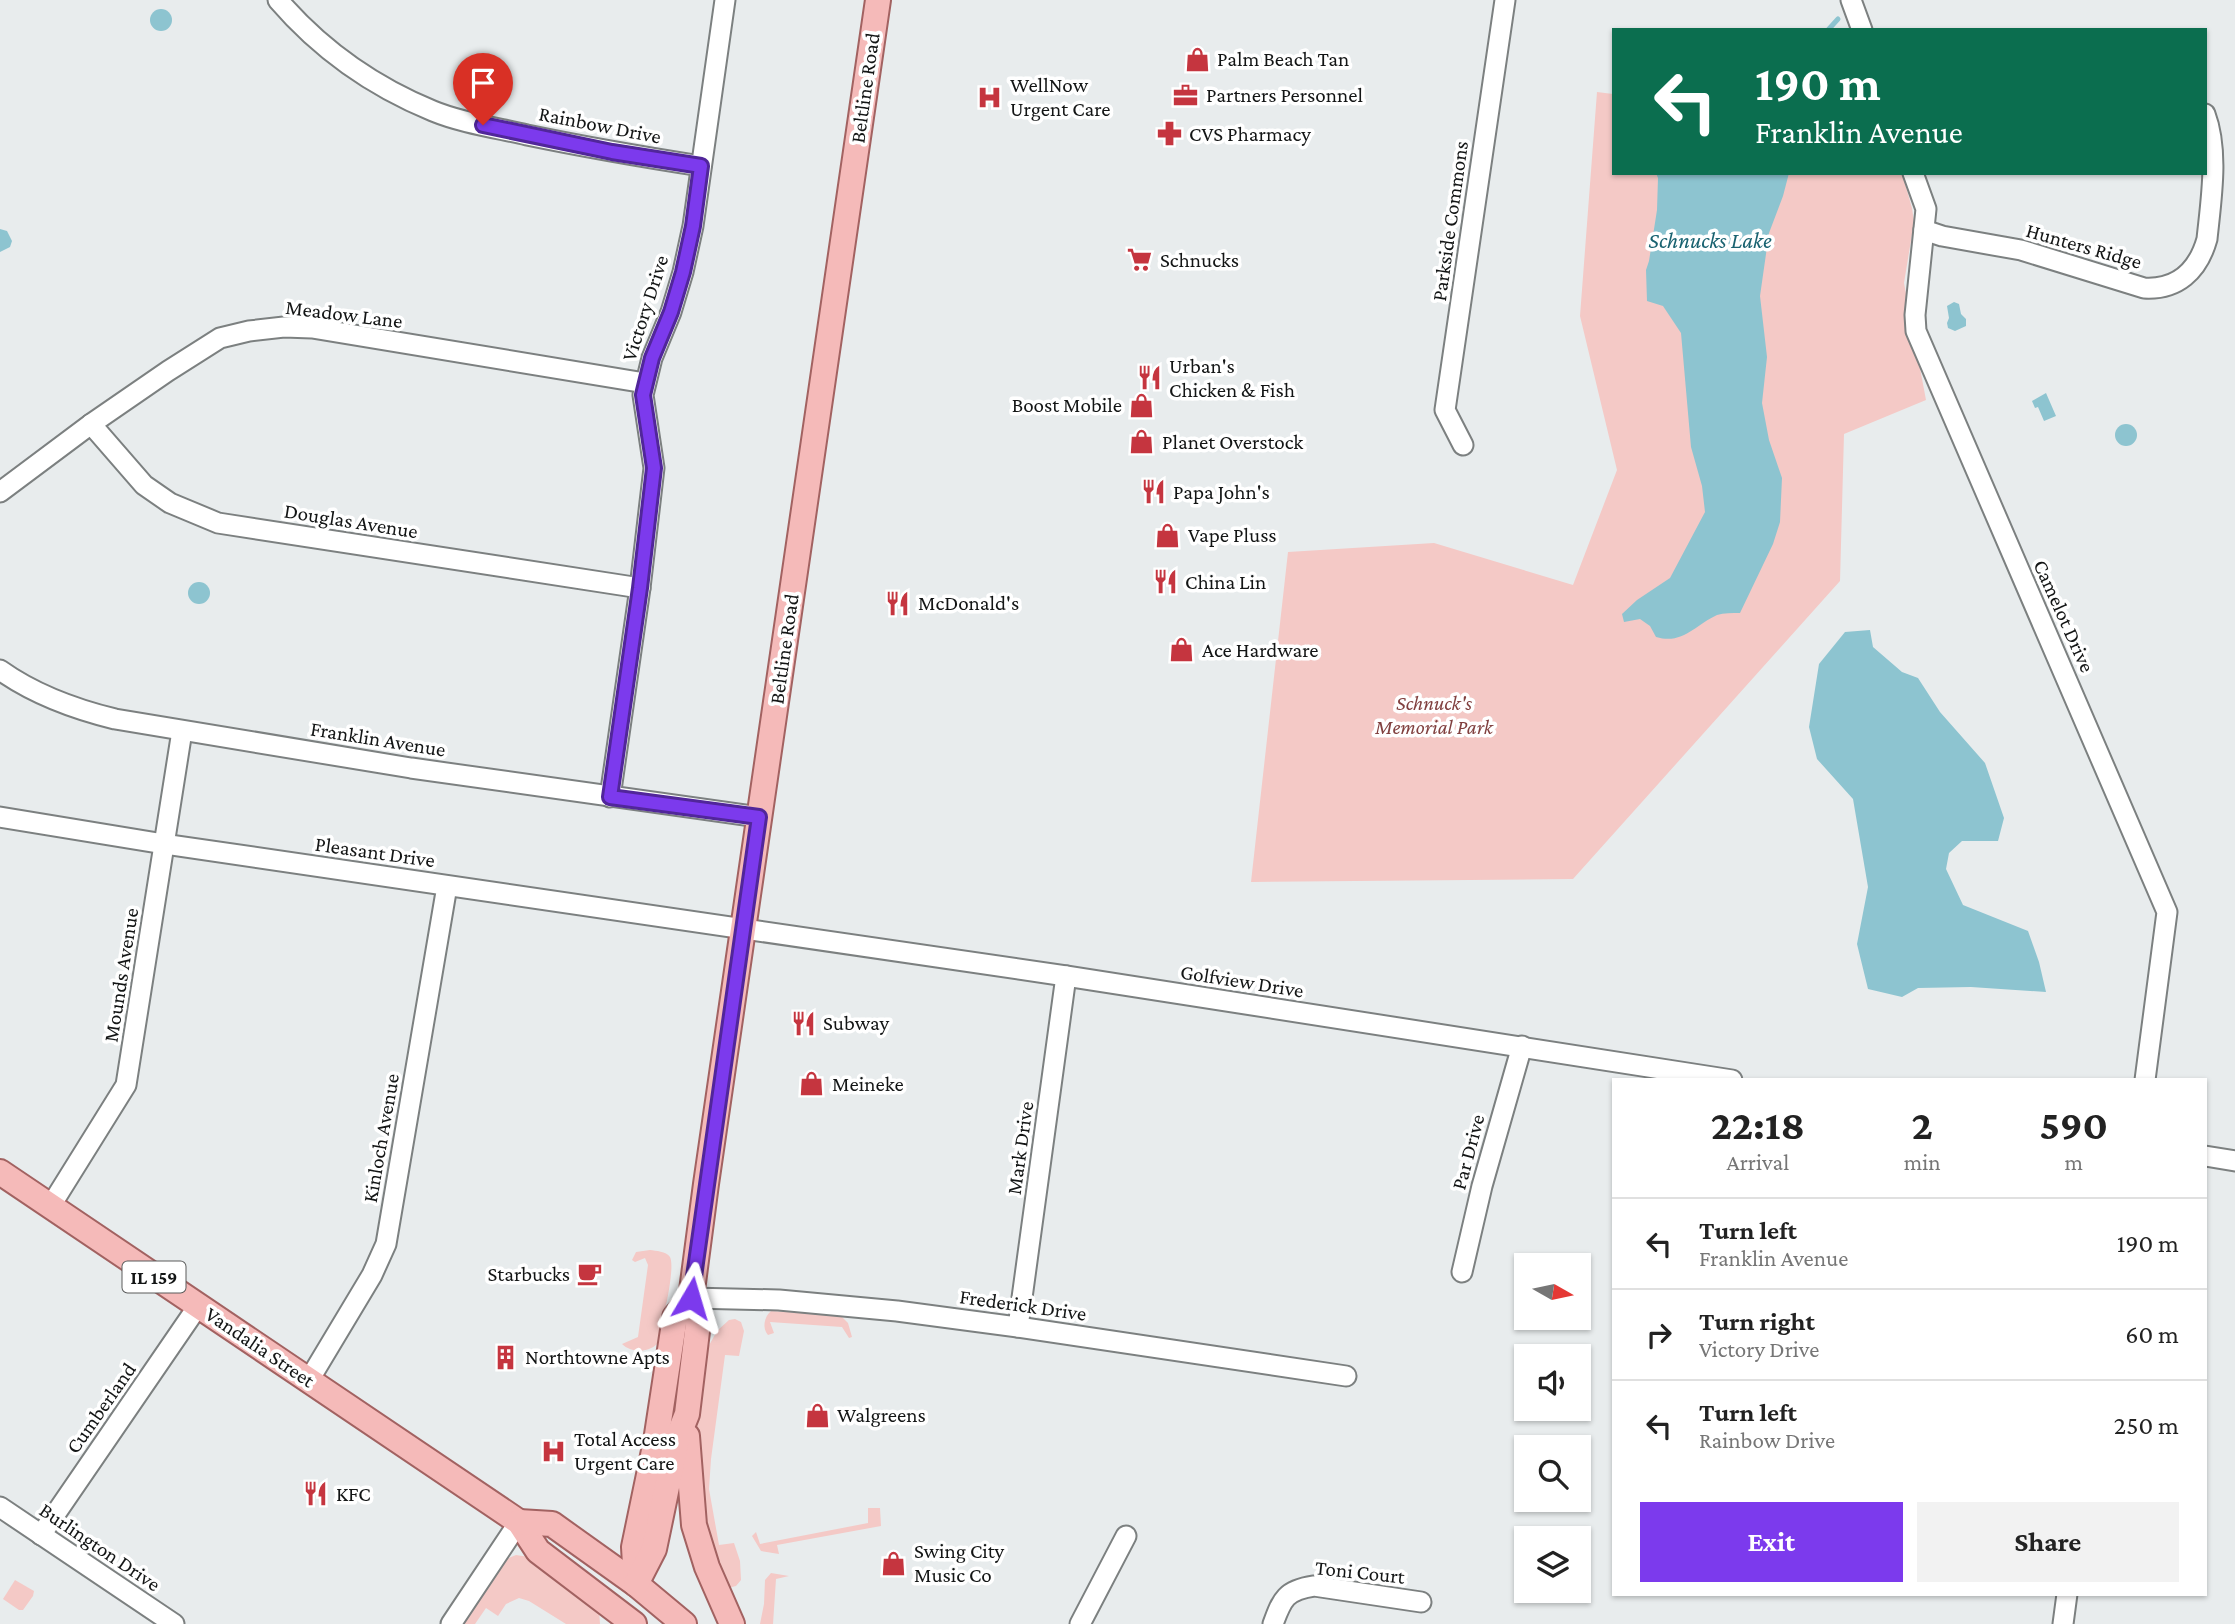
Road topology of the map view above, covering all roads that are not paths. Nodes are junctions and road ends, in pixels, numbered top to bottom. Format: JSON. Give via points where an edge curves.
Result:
{"nodes":[{"id":1,"x":278,"y":0,"type":"edge"},
{"id":2,"x":725,"y":0,"type":"edge"},
{"id":3,"x":878,"y":0,"type":"edge"},
{"id":4,"x":1505,"y":0,"type":"edge"},
{"id":5,"x":1852,"y":0,"type":"edge"},
{"id":6,"x":1861,"y":28,"type":"edge"},
{"id":7,"x":2207,"y":119,"type":"edge"},
{"id":8,"x":701,"y":166,"type":"junction"},
{"id":9,"x":1914,"y":175,"type":"edge"},
{"id":10,"x":1924,"y":230,"type":"junction"},
{"id":11,"x":645,"y":383,"type":"junction"},
{"id":12,"x":91,"y":424,"type":"junction"},
{"id":13,"x":1463,"y":445,"type":"dead end"},
{"id":14,"x":0,"y":492,"type":"edge"},
{"id":15,"x":640,"y":588,"type":"junction"},
{"id":16,"x":0,"y":670,"type":"edge"},
{"id":17,"x":182,"y":730,"type":"junction"},
{"id":18,"x":610,"y":797,"type":"junction"},
{"id":19,"x":0,"y":817,"type":"edge"},
{"id":20,"x":759,"y":817,"type":"junction"},
{"id":21,"x":164,"y":844,"type":"junction"},
{"id":22,"x":447,"y":886,"type":"junction"},
{"id":23,"x":743,"y":927,"type":"junction"},
{"id":24,"x":1066,"y":976,"type":"junction"},
{"id":25,"x":1522,"y":1046,"type":"junction"},
{"id":26,"x":1720,"y":1078,"type":"edge"},
{"id":27,"x":2145,"y":1078,"type":"edge"},
{"id":28,"x":2207,"y":1156,"type":"edge"},
{"id":29,"x":2235,"y":1161,"type":"edge"},
{"id":30,"x":0,"y":1172,"type":"edge"},
{"id":31,"x":50,"y":1206,"type":"junction"},
{"id":32,"x":1462,"y":1272,"type":"dead end"},
{"id":33,"x":691,"y":1298,"type":"junction"},
{"id":34,"x":198,"y":1306,"type":"junction"},
{"id":35,"x":1018,"y":1326,"type":"junction"},
{"id":36,"x":1346,"y":1376,"type":"dead end"},
{"id":37,"x":309,"y":1380,"type":"junction"},
{"id":38,"x":687,"y":1414,"type":"junction"},
{"id":39,"x":0,"y":1507,"type":"edge"},
{"id":40,"x":519,"y":1522,"type":"junction"},
{"id":41,"x":41,"y":1535,"type":"junction"},
{"id":42,"x":1126,"y":1536,"type":"dead end"},
{"id":43,"x":636,"y":1584,"type":"junction"},
{"id":44,"x":2067,"y":1596,"type":"edge"},
{"id":45,"x":1421,"y":1602,"type":"dead end"},
{"id":46,"x":630,"y":1623,"type":"edge"},
{"id":47,"x":1084,"y":1623,"type":"edge"},
{"id":48,"x":174,"y":1624,"type":"edge"},
{"id":49,"x":451,"y":1624,"type":"edge"},
{"id":50,"x":684,"y":1624,"type":"edge"},
{"id":51,"x":732,"y":1624,"type":"edge"},
{"id":52,"x":1273,"y":1624,"type":"edge"},
{"id":53,"x":2063,"y":1624,"type":"edge"}],
"edges":[{"from":1,"to":8,"type":"street","name":"Rainbow Drive","via":[[357,72],[437,113],[612,152]]},
{"from":2,"to":8,"type":"street","name":"Victory Drive"},
{"from":3,"to":20,"type":"main road","name":"Beltline Road"},
{"from":4,"to":13,"type":"street","name":"Parkside Commons","via":[[1445,410]]},
{"from":5,"to":6,"type":"street"},
{"from":7,"to":10,"type":"street","name":"Hunters Ridge","via":[[2212,166],[2207,239],[2187,275],[2169,286],[2144,288],[2021,250]]},
{"from":8,"to":11,"type":"street","name":"Victory Drive","via":[[683,272]]},
{"from":9,"to":10,"type":"street","name":"Camelot Drive","via":[[1926,209]]},
{"from":10,"to":27,"type":"street","name":"Camelot Drive","via":[[1916,331],[2167,912]]},
{"from":11,"to":12,"type":"street","name":"Meadow Lane","via":[[284,327],[220,338]]},
{"from":11,"to":15,"type":"street","name":"Victory Drive","via":[[654,468]]},
{"from":12,"to":14,"type":"street","name":"Meadow Lane"},
{"from":12,"to":15,"type":"street","name":"Douglas Avenue","via":[[144,485],[170,503],[218,523]]},
{"from":15,"to":18,"type":"street","name":"Victory Drive"},
{"from":16,"to":17,"type":"street","name":"Franklin Avenue","via":[[49,699],[85,712]]},
{"from":17,"to":18,"type":"street","name":"Franklin Avenue"},
{"from":17,"to":21,"type":"street","name":"Mounds Avenue"},
{"from":18,"to":20,"type":"street","name":"Franklin Avenue"},
{"from":19,"to":21,"type":"street","name":"Pleasant Drive"},
{"from":20,"to":23,"type":"main road","name":"Beltline Road"},
{"from":21,"to":22,"type":"street","name":"Pleasant Drive"},
{"from":21,"to":31,"type":"street","name":"Mounds Avenue","via":[[126,1085]]},
{"from":22,"to":23,"type":"street","name":"Pleasant Drive"},
{"from":22,"to":37,"type":"street","name":"Kinloch Avenue","via":[[386,1244]]},
{"from":23,"to":24,"type":"street","name":"Golfview Drive"},
{"from":23,"to":33,"type":"main road","name":"Beltline Road"},
{"from":24,"to":25,"type":"street","name":"Golfview Drive"},
{"from":24,"to":35,"type":"street","name":"Mark Drive"},
{"from":25,"to":26,"type":"street","name":"Golfview Drive"},
{"from":25,"to":32,"type":"street","name":"Par Drive"},
{"from":28,"to":29,"type":"street"},
{"from":30,"to":31,"type":"main road","name":"Vandalia Street","number":"IL 159"},
{"from":31,"to":34,"type":"main road","name":"Vandalia Street","number":"IL 159"},
{"from":33,"to":35,"type":"street","name":"Frederick Drive","via":[[779,1300]]},
{"from":33,"to":38,"type":"main road","name":"Beltline Road","via":[[698,1324]]},
{"from":33,"to":43,"type":"main road","name":"Beltline Road","via":[[675,1317],[634,1547]]},
{"from":34,"to":37,"type":"main road","name":"Vandalia Street","number":"IL 159"},
{"from":34,"to":41,"type":"street","name":"Cumberland"},
{"from":35,"to":36,"type":"street","name":"Frederick Drive"},
{"from":37,"to":40,"type":"main road","name":"Vandalia Street","number":"IL 159"},
{"from":38,"to":43,"type":"main road","name":"Beltline Road","via":[[677,1438],[654,1549]]},
{"from":38,"to":51,"type":"main road","via":[[694,1525]]},
{"from":39,"to":41,"type":"street","name":"Burlington Drive"},
{"from":40,"to":43,"type":"main road","name":"Vandalia Street","number":"IL 159","via":[[552,1524]]},
{"from":40,"to":46,"type":"main road","name":"Vandalia Street","number":"IL 159","via":[[538,1551]]},
{"from":40,"to":49,"type":"street"},
{"from":41,"to":48,"type":"street","name":"Burlington Drive"},
{"from":42,"to":47,"type":"street"},
{"from":43,"to":46,"type":"main road","name":"Beltline Road"},
{"from":43,"to":50,"type":"main road","name":"Vandalia Street","number":"IL 159"},
{"from":44,"to":53,"type":"street"},
{"from":45,"to":52,"type":"street","name":"Toni Court","via":[[1307,1587],[1282,1600]]}]}
